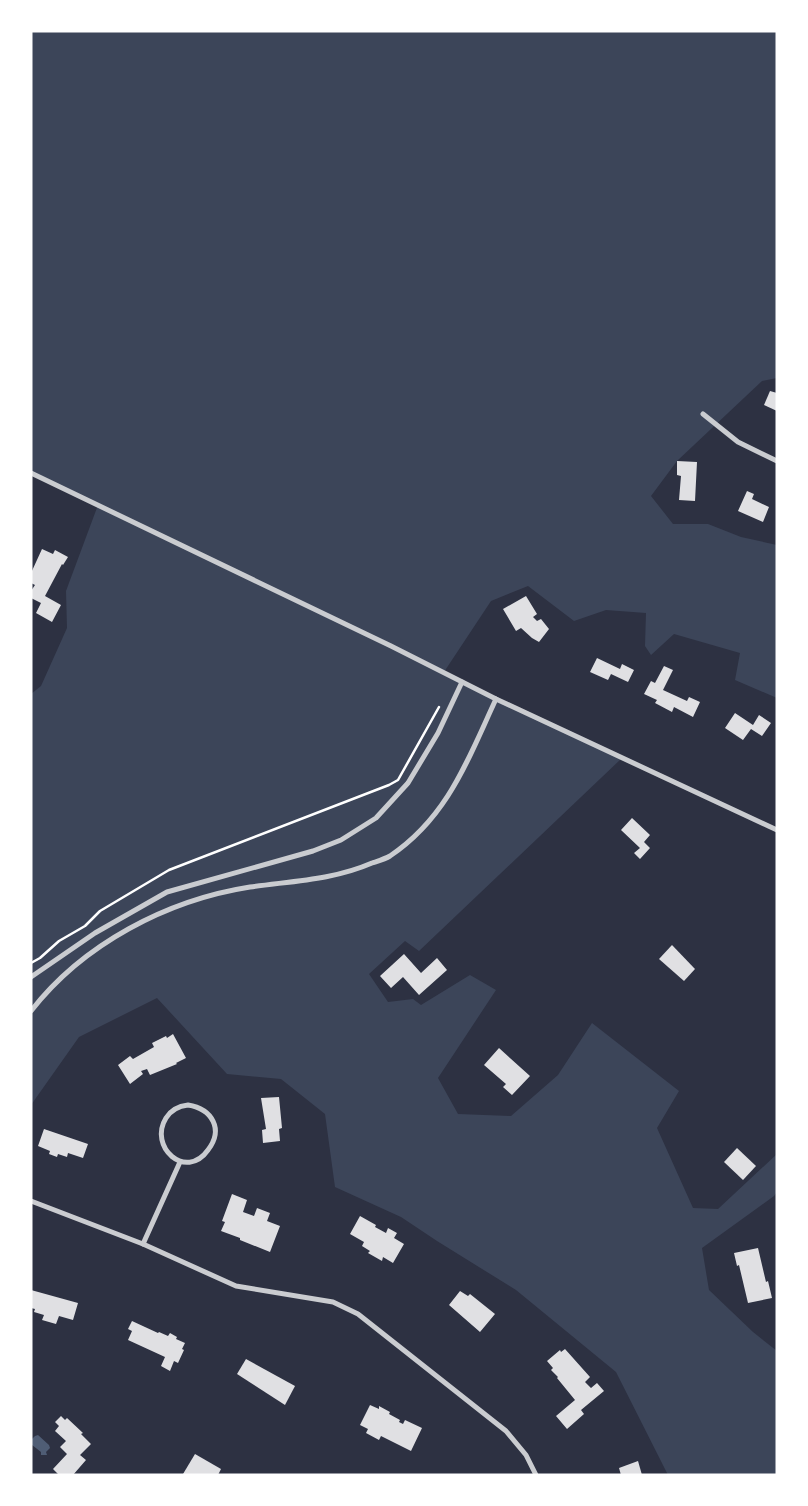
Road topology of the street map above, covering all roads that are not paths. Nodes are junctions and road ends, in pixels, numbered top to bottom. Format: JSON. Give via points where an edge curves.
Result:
{"nodes":[{"id":1,"x":703,"y":414,"type":"dead end"},
{"id":2,"x":777,"y":461,"type":"edge"},
{"id":3,"x":31,"y":473,"type":"edge"},
{"id":4,"x":462,"y":682,"type":"junction"},
{"id":5,"x":496,"y":699,"type":"junction"},
{"id":6,"x":777,"y":830,"type":"edge"},
{"id":7,"x":31,"y":978,"type":"edge"},
{"id":8,"x":31,"y":1012,"type":"edge"},
{"id":9,"x":180,"y":1162,"type":"junction"},
{"id":10,"x":31,"y":1201,"type":"edge"},
{"id":11,"x":143,"y":1244,"type":"junction"},
{"id":12,"x":536,"y":1475,"type":"edge"}],
"edges":[{"from":1,"to":2,"type":"street","via":[[738,442]]},
{"from":3,"to":4,"type":"street"},
{"from":4,"to":5,"type":"street"},
{"from":4,"to":7,"type":"street","via":[[438,733],[408,783],[376,818],[341,840],[313,851],[167,892],[95,933]]},
{"from":5,"to":6,"type":"street"},
{"from":5,"to":8,"type":"street","via":[[448,798],[429,822],[389,857],[354,871],[212,895],[139,922],[103,944],[68,973]]},
{"from":9,"to":9,"type":"street","via":[[200,1159],[216,1136],[212,1118],[198,1107],[181,1106],[172,1111],[162,1125],[163,1145]]},
{"from":9,"to":11,"type":"street"},
{"from":10,"to":11,"type":"street"},
{"from":11,"to":12,"type":"street","via":[[236,1286],[333,1302],[358,1314],[506,1431],[526,1454]]}]}
